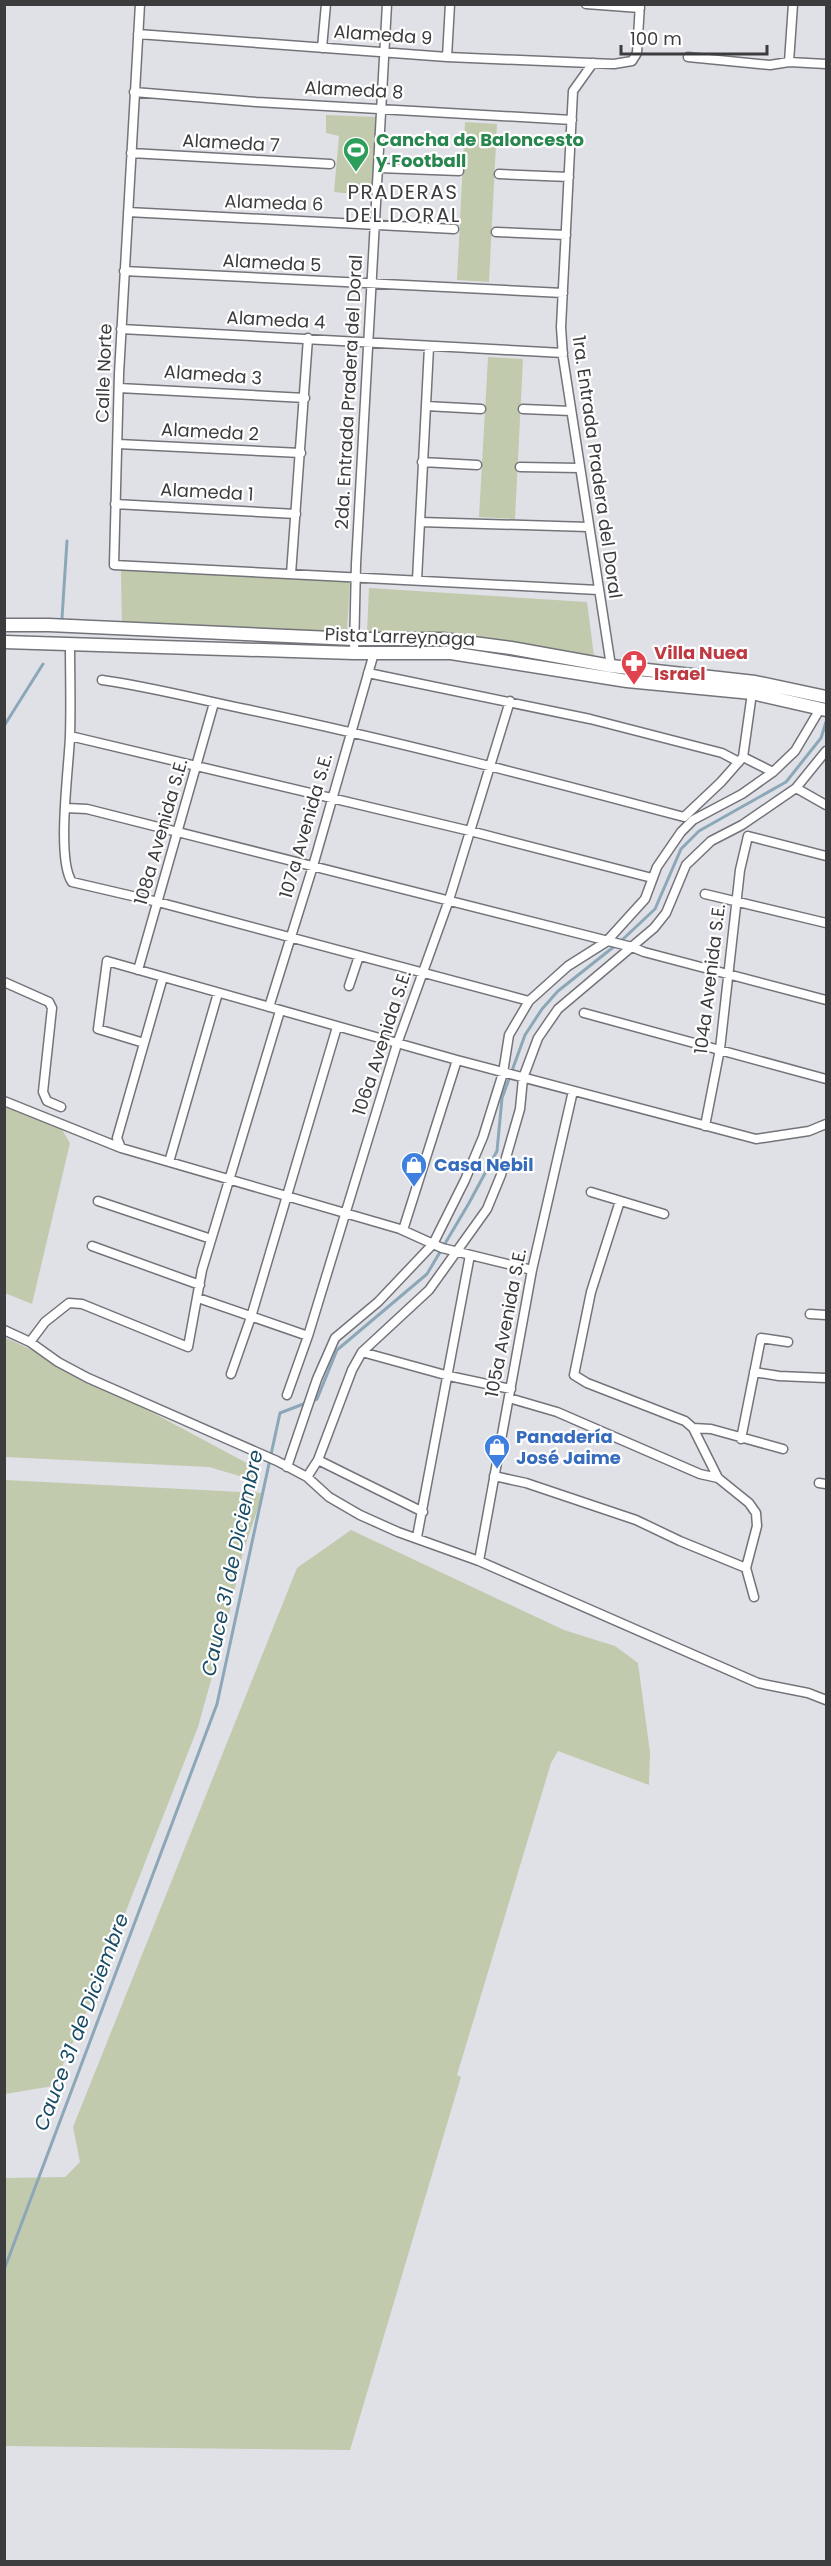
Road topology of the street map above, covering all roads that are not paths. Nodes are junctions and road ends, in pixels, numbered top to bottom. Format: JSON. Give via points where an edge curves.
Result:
{"nodes":[{"id":1,"x":140,"y":4,"type":"edge"},
{"id":2,"x":326,"y":4,"type":"edge"},
{"id":3,"x":387,"y":4,"type":"edge"},
{"id":4,"x":450,"y":4,"type":"edge"},
{"id":5,"x":586,"y":4,"type":"edge"},
{"id":6,"x":793,"y":4,"type":"edge"},
{"id":7,"x":640,"y":6,"type":"edge"},
{"id":8,"x":138,"y":34,"type":"junction"},
{"id":9,"x":322,"y":48,"type":"junction"},
{"id":10,"x":384,"y":52,"type":"junction"},
{"id":11,"x":447,"y":57,"type":"junction"},
{"id":12,"x":688,"y":57,"type":"dead end"},
{"id":13,"x":789,"y":62,"type":"junction"},
{"id":14,"x":593,"y":63,"type":"junction"},
{"id":15,"x":826,"y":64,"type":"edge"},
{"id":16,"x":135,"y":93,"type":"junction"},
{"id":17,"x":382,"y":108,"type":"junction"},
{"id":18,"x":572,"y":120,"type":"junction"},
{"id":19,"x":131,"y":153,"type":"junction"},
{"id":20,"x":330,"y":164,"type":"dead end"},
{"id":21,"x":379,"y":168,"type":"junction"},
{"id":22,"x":459,"y":171,"type":"dead end"},
{"id":23,"x":499,"y":174,"type":"dead end"},
{"id":24,"x":569,"y":177,"type":"junction"},
{"id":25,"x":128,"y":212,"type":"junction"},
{"id":26,"x":376,"y":224,"type":"junction"},
{"id":27,"x":454,"y":229,"type":"dead end"},
{"id":28,"x":496,"y":232,"type":"dead end"},
{"id":29,"x":566,"y":235,"type":"junction"},
{"id":30,"x":124,"y":271,"type":"junction"},
{"id":31,"x":372,"y":284,"type":"junction"},
{"id":32,"x":563,"y":293,"type":"junction"},
{"id":33,"x":121,"y":329,"type":"junction"},
{"id":34,"x":308,"y":338,"type":"junction"},
{"id":35,"x":368,"y":343,"type":"junction"},
{"id":36,"x":429,"y":347,"type":"junction"},
{"id":37,"x":563,"y":353,"type":"junction"},
{"id":38,"x":119,"y":387,"type":"junction"},
{"id":39,"x":305,"y":398,"type":"junction"},
{"id":40,"x":426,"y":406,"type":"junction"},
{"id":41,"x":481,"y":409,"type":"dead end"},
{"id":42,"x":523,"y":410,"type":"dead end"},
{"id":43,"x":572,"y":411,"type":"junction"},
{"id":44,"x":118,"y":444,"type":"junction"},
{"id":45,"x":301,"y":453,"type":"junction"},
{"id":46,"x":423,"y":462,"type":"junction"},
{"id":47,"x":477,"y":465,"type":"dead end"},
{"id":48,"x":520,"y":467,"type":"dead end"},
{"id":49,"x":580,"y":468,"type":"junction"},
{"id":50,"x":116,"y":504,"type":"junction"},
{"id":51,"x":296,"y":514,"type":"junction"},
{"id":52,"x":420,"y":522,"type":"junction"},
{"id":53,"x":588,"y":527,"type":"junction"},
{"id":54,"x":291,"y":574,"type":"junction"},
{"id":55,"x":355,"y":577,"type":"junction"},
{"id":56,"x":417,"y":580,"type":"junction"},
{"id":57,"x":598,"y":590,"type":"junction"},
{"id":58,"x":4,"y":625,"type":"edge"},
{"id":59,"x":354,"y":639,"type":"junction"},
{"id":60,"x":4,"y":642,"type":"edge"},
{"id":61,"x":70,"y":643,"type":"junction"},
{"id":62,"x":354,"y":653,"type":"junction"},
{"id":63,"x":374,"y":653,"type":"junction"},
{"id":64,"x":611,"y":666,"type":"junction"},
{"id":65,"x":368,"y":673,"type":"junction"},
{"id":66,"x":102,"y":680,"type":"dead end"},
{"id":67,"x":752,"y":693,"type":"junction"},
{"id":68,"x":826,"y":694,"type":"edge"},
{"id":69,"x":510,"y":701,"type":"junction"},
{"id":70,"x":214,"y":703,"type":"junction"},
{"id":71,"x":823,"y":709,"type":"edge"},
{"id":72,"x":350,"y":731,"type":"junction"},
{"id":73,"x":70,"y":736,"type":"junction"},
{"id":74,"x":826,"y":751,"type":"edge"},
{"id":75,"x":741,"y":759,"type":"junction"},
{"id":76,"x":197,"y":766,"type":"junction"},
{"id":77,"x":491,"y":766,"type":"junction"},
{"id":78,"x":773,"y":772,"type":"junction"},
{"id":79,"x":796,"y":788,"type":"junction"},
{"id":80,"x":332,"y":798,"type":"junction"},
{"id":81,"x":826,"y":805,"type":"edge"},
{"id":82,"x":66,"y":808,"type":"junction"},
{"id":83,"x":684,"y":817,"type":"junction"},
{"id":84,"x":470,"y":831,"type":"junction"},
{"id":85,"x":178,"y":832,"type":"junction"},
{"id":86,"x":681,"y":832,"type":"junction"},
{"id":87,"x":826,"y":856,"type":"edge"},
{"id":88,"x":313,"y":866,"type":"junction"},
{"id":89,"x":652,"y":878,"type":"junction"},
{"id":90,"x":705,"y":894,"type":"dead end"},
{"id":91,"x":449,"y":900,"type":"junction"},
{"id":92,"x":158,"y":902,"type":"junction"},
{"id":93,"x":736,"y":902,"type":"junction"},
{"id":94,"x":826,"y":923,"type":"edge"},
{"id":95,"x":290,"y":937,"type":"junction"},
{"id":96,"x":619,"y":945,"type":"junction"},
{"id":97,"x":359,"y":956,"type":"junction"},
{"id":98,"x":138,"y":970,"type":"junction"},
{"id":99,"x":422,"y":973,"type":"junction"},
{"id":100,"x":728,"y":974,"type":"junction"},
{"id":101,"x":163,"y":977,"type":"junction"},
{"id":102,"x":4,"y":982,"type":"edge"},
{"id":103,"x":349,"y":986,"type":"dead end"},
{"id":104,"x":218,"y":993,"type":"junction"},
{"id":105,"x":826,"y":1000,"type":"edge"},
{"id":106,"x":529,"y":1002,"type":"junction"},
{"id":107,"x":269,"y":1007,"type":"junction"},
{"id":108,"x":280,"y":1011,"type":"junction"},
{"id":109,"x":584,"y":1013,"type":"dead end"},
{"id":110,"x":338,"y":1027,"type":"junction"},
{"id":111,"x":144,"y":1043,"type":"junction"},
{"id":112,"x":397,"y":1044,"type":"junction"},
{"id":113,"x":720,"y":1049,"type":"junction"},
{"id":114,"x":457,"y":1060,"type":"junction"},
{"id":115,"x":505,"y":1073,"type":"junction"},
{"id":116,"x":521,"y":1077,"type":"junction"},
{"id":117,"x":826,"y":1079,"type":"edge"},
{"id":118,"x":573,"y":1091,"type":"junction"},
{"id":119,"x":4,"y":1101,"type":"edge"},
{"id":120,"x":61,"y":1107,"type":"dead end"},
{"id":121,"x":826,"y":1124,"type":"edge"},
{"id":122,"x":705,"y":1126,"type":"junction"},
{"id":123,"x":121,"y":1148,"type":"junction"},
{"id":124,"x":169,"y":1162,"type":"junction"},
{"id":125,"x":229,"y":1180,"type":"junction"},
{"id":126,"x":591,"y":1192,"type":"dead end"},
{"id":127,"x":287,"y":1197,"type":"junction"},
{"id":128,"x":98,"y":1201,"type":"dead end"},
{"id":129,"x":620,"y":1201,"type":"junction"},
{"id":130,"x":346,"y":1212,"type":"junction"},
{"id":131,"x":664,"y":1214,"type":"dead end"},
{"id":132,"x":404,"y":1230,"type":"junction"},
{"id":133,"x":211,"y":1239,"type":"junction"},
{"id":134,"x":433,"y":1244,"type":"junction"},
{"id":135,"x":92,"y":1246,"type":"dead end"},
{"id":136,"x":458,"y":1252,"type":"junction"},
{"id":137,"x":470,"y":1255,"type":"junction"},
{"id":138,"x":532,"y":1270,"type":"junction"},
{"id":139,"x":200,"y":1286,"type":"junction"},
{"id":140,"x":198,"y":1298,"type":"junction"},
{"id":141,"x":810,"y":1314,"type":"dead end"},
{"id":142,"x":826,"y":1315,"type":"edge"},
{"id":143,"x":251,"y":1317,"type":"junction"},
{"id":144,"x":4,"y":1330,"type":"edge"},
{"id":145,"x":308,"y":1336,"type":"junction"},
{"id":146,"x":30,"y":1342,"type":"junction"},
{"id":147,"x":788,"y":1342,"type":"dead end"},
{"id":148,"x":362,"y":1352,"type":"junction"},
{"id":149,"x":754,"y":1372,"type":"junction"},
{"id":150,"x":231,"y":1374,"type":"dead end"},
{"id":151,"x":449,"y":1376,"type":"junction"},
{"id":152,"x":826,"y":1378,"type":"edge"},
{"id":153,"x":511,"y":1389,"type":"junction"},
{"id":154,"x":287,"y":1395,"type":"dead end"},
{"id":155,"x":509,"y":1398,"type":"junction"},
{"id":156,"x":693,"y":1428,"type":"junction"},
{"id":157,"x":741,"y":1439,"type":"junction"},
{"id":158,"x":783,"y":1449,"type":"dead end"},
{"id":159,"x":318,"y":1460,"type":"junction"},
{"id":160,"x":290,"y":1469,"type":"junction"},
{"id":161,"x":305,"y":1476,"type":"junction"},
{"id":162,"x":495,"y":1476,"type":"junction"},
{"id":163,"x":717,"y":1478,"type":"junction"},
{"id":164,"x":423,"y":1512,"type":"junction"},
{"id":165,"x":417,"y":1537,"type":"junction"},
{"id":166,"x":479,"y":1561,"type":"junction"},
{"id":167,"x":746,"y":1568,"type":"junction"},
{"id":168,"x":754,"y":1597,"type":"dead end"},
{"id":169,"x":826,"y":1700,"type":"edge"}],
"edges":[{"from":1,"to":8,"type":"street","name":"Calle Norte"},
{"from":2,"to":9,"type":"street"},
{"from":3,"to":10,"type":"street","name":"2da. Entrada Pradera del Doral"},
{"from":4,"to":11,"type":"street"},
{"from":5,"to":7,"type":"street"},
{"from":6,"to":13,"type":"street"},
{"from":7,"to":14,"type":"street","name":"Alameda 9","via":[[637,53],[632,61]]},
{"from":8,"to":9,"type":"street","name":"Alameda 9"},
{"from":8,"to":16,"type":"street","name":"Calle Norte"},
{"from":9,"to":10,"type":"street","name":"Alameda 9"},
{"from":10,"to":11,"type":"street","name":"Alameda 9"},
{"from":10,"to":17,"type":"street","name":"2da. Entrada Pradera del Doral"},
{"from":11,"to":14,"type":"street","name":"Alameda 9"},
{"from":12,"to":13,"type":"street","via":[[770,65]]},
{"from":13,"to":15,"type":"street"},
{"from":14,"to":18,"type":"street","name":"1ra. Entrada Pradera del Doral","via":[[573,92]]},
{"from":16,"to":17,"type":"street","name":"Alameda 8"},
{"from":16,"to":19,"type":"street","name":"Calle Norte"},
{"from":17,"to":18,"type":"street","name":"Alameda 8"},
{"from":17,"to":21,"type":"street","name":"2da. Entrada Pradera del Doral"},
{"from":18,"to":24,"type":"street","name":"1ra. Entrada Pradera del Doral"},
{"from":19,"to":20,"type":"street","name":"Alameda 7"},
{"from":19,"to":25,"type":"street","name":"Calle Norte"},
{"from":21,"to":22,"type":"street"},
{"from":21,"to":26,"type":"street","name":"2da. Entrada Pradera del Doral"},
{"from":23,"to":24,"type":"street"},
{"from":24,"to":29,"type":"street","name":"1ra. Entrada Pradera del Doral"},
{"from":25,"to":26,"type":"street","name":"Alameda 6"},
{"from":25,"to":30,"type":"street","name":"Calle Norte"},
{"from":26,"to":27,"type":"street","name":"Alameda 6"},
{"from":26,"to":31,"type":"street","name":"2da. Entrada Pradera del Doral"},
{"from":28,"to":29,"type":"street"},
{"from":29,"to":32,"type":"street","name":"1ra. Entrada Pradera del Doral"},
{"from":30,"to":31,"type":"street","name":"Alameda 5"},
{"from":30,"to":33,"type":"street","name":"Calle Norte"},
{"from":31,"to":32,"type":"street","name":"Alameda 5"},
{"from":31,"to":35,"type":"street","name":"2da. Entrada Pradera del Doral"},
{"from":32,"to":37,"type":"street","name":"1ra. Entrada Pradera del Doral"},
{"from":33,"to":34,"type":"street","name":"Alameda 4"},
{"from":33,"to":38,"type":"street","name":"Calle Norte"},
{"from":34,"to":35,"type":"street","name":"Alameda 4"},
{"from":34,"to":39,"type":"street"},
{"from":35,"to":36,"type":"street","name":"Alameda 4"},
{"from":35,"to":55,"type":"street","name":"2da. Entrada Pradera del Doral"},
{"from":36,"to":37,"type":"street","name":"Alameda 4"},
{"from":36,"to":40,"type":"street"},
{"from":37,"to":43,"type":"street","name":"1ra. Entrada Pradera del Doral"},
{"from":38,"to":39,"type":"street","name":"Alameda 3"},
{"from":38,"to":44,"type":"street","name":"Calle Norte"},
{"from":39,"to":45,"type":"street"},
{"from":40,"to":41,"type":"street"},
{"from":40,"to":46,"type":"street"},
{"from":42,"to":43,"type":"street"},
{"from":43,"to":49,"type":"street","name":"1ra. Entrada Pradera del Doral"},
{"from":44,"to":45,"type":"street","name":"Alameda 2"},
{"from":44,"to":50,"type":"street","name":"Calle Norte"},
{"from":45,"to":51,"type":"street"},
{"from":46,"to":47,"type":"street"},
{"from":46,"to":52,"type":"street"},
{"from":48,"to":49,"type":"street"},
{"from":49,"to":53,"type":"street","name":"1ra. Entrada Pradera del Doral"},
{"from":50,"to":51,"type":"street","name":"Alameda 1"},
{"from":50,"to":54,"type":"street","name":"Calle Norte","via":[[114,565]]},
{"from":51,"to":54,"type":"street"},
{"from":52,"to":53,"type":"street"},
{"from":52,"to":56,"type":"street"},
{"from":53,"to":57,"type":"street","name":"1ra. Entrada Pradera del Doral"},
{"from":54,"to":55,"type":"street","name":"Calle Norte"},
{"from":55,"to":56,"type":"street","name":"Calle Norte"},
{"from":55,"to":59,"type":"street","name":"2da. Entrada Pradera del Doral"},
{"from":56,"to":57,"type":"street","name":"Calle Norte"},
{"from":57,"to":64,"type":"street","name":"1ra. Entrada Pradera del Doral"},
{"from":58,"to":59,"type":"main road","name":"Pista Larreynaga"},
{"from":59,"to":62,"type":"street","name":"2da. Entrada Pradera del Doral"},
{"from":59,"to":64,"type":"main road","name":"Pista Larreynaga","via":[[442,639]]},
{"from":60,"to":61,"type":"main road","name":"Pista Larreynaga"},
{"from":61,"to":62,"type":"main road","name":"Pista Larreynaga"},
{"from":61,"to":73,"type":"street"},
{"from":62,"to":63,"type":"main road","name":"Pista Larreynaga"},
{"from":63,"to":65,"type":"street","name":"107a Avenida S.E."},
{"from":63,"to":67,"type":"main road","name":"Pista Larreynaga","via":[[475,656],[627,681]]},
{"from":64,"to":68,"type":"main road","name":"Pista Larreynaga"},
{"from":65,"to":69,"type":"street"},
{"from":65,"to":72,"type":"street","name":"107a Avenida S.E."},
{"from":66,"to":70,"type":"street","via":[[156,688]]},
{"from":67,"to":71,"type":"main road","name":"Pista Larreynaga"},
{"from":67,"to":75,"type":"street"},
{"from":69,"to":75,"type":"street"},
{"from":69,"to":77,"type":"street","name":"106a Avenida S.E."},
{"from":70,"to":72,"type":"street"},
{"from":70,"to":76,"type":"street","name":"108a Avenida S.E."},
{"from":71,"to":78,"type":"street","via":[[795,751]]},
{"from":72,"to":77,"type":"street"},
{"from":72,"to":80,"type":"street","name":"107a Avenida S.E."},
{"from":73,"to":76,"type":"street"},
{"from":73,"to":82,"type":"street"},
{"from":74,"to":79,"type":"street"},
{"from":75,"to":78,"type":"street"},
{"from":75,"to":83,"type":"street"},
{"from":76,"to":80,"type":"street"},
{"from":76,"to":85,"type":"street","name":"108a Avenida S.E."},
{"from":77,"to":83,"type":"street"},
{"from":77,"to":84,"type":"street","name":"106a Avenida S.E."},
{"from":78,"to":86,"type":"street","via":[[693,820]]},
{"from":79,"to":81,"type":"street"},
{"from":79,"to":96,"type":"street","via":[[711,841],[686,865],[666,913],[654,928]]},
{"from":80,"to":84,"type":"street"},
{"from":80,"to":88,"type":"street","name":"107a Avenida S.E."},
{"from":82,"to":85,"type":"street","via":[[87,809]]},
{"from":82,"to":92,"type":"street","via":[[66,873],[72,882]]},
{"from":83,"to":86,"type":"street"},
{"from":84,"to":89,"type":"street"},
{"from":84,"to":91,"type":"street","name":"106a Avenida S.E."},
{"from":85,"to":88,"type":"street"},
{"from":85,"to":92,"type":"street","name":"108a Avenida S.E."},
{"from":86,"to":89,"type":"street"},
{"from":87,"to":93,"type":"street","name":"104a Avenida S.E.","via":[[748,836]]},
{"from":88,"to":91,"type":"street"},
{"from":88,"to":95,"type":"street","name":"107a Avenida S.E."},
{"from":89,"to":96,"type":"street"},
{"from":90,"to":93,"type":"street"},
{"from":91,"to":96,"type":"street"},
{"from":91,"to":99,"type":"street","name":"106a Avenida S.E."},
{"from":92,"to":95,"type":"street"},
{"from":92,"to":98,"type":"street","name":"108a Avenida S.E."},
{"from":93,"to":94,"type":"street"},
{"from":93,"to":100,"type":"street","name":"104a Avenida S.E."},
{"from":95,"to":97,"type":"street"},
{"from":95,"to":107,"type":"street","name":"107a Avenida S.E."},
{"from":96,"to":100,"type":"street"},
{"from":96,"to":106,"type":"street","via":[[568,966]]},
{"from":96,"to":116,"type":"street","via":[[558,1009],[538,1038]]},
{"from":97,"to":99,"type":"street"},
{"from":97,"to":103,"type":"street"},
{"from":98,"to":101,"type":"street"},
{"from":98,"to":111,"type":"street","via":[[107,961],[98,1029]]},
{"from":99,"to":106,"type":"street"},
{"from":99,"to":112,"type":"street","name":"106a Avenida S.E."},
{"from":100,"to":105,"type":"street"},
{"from":100,"to":113,"type":"street","name":"104a Avenida S.E."},
{"from":101,"to":104,"type":"street"},
{"from":101,"to":111,"type":"street"},
{"from":102,"to":120,"type":"street","via":[[49,1002],[52,1008],[43,1092],[47,1101]]},
{"from":104,"to":107,"type":"street"},
{"from":104,"to":124,"type":"street"},
{"from":106,"to":115,"type":"street","via":[[509,1035]]},
{"from":107,"to":108,"type":"street"},
{"from":108,"to":110,"type":"street"},
{"from":108,"to":125,"type":"street"},
{"from":109,"to":113,"type":"street"},
{"from":110,"to":112,"type":"street"},
{"from":110,"to":127,"type":"street"},
{"from":111,"to":123,"type":"street","via":[[117,1138]]},
{"from":112,"to":114,"type":"street"},
{"from":112,"to":130,"type":"street","name":"106a Avenida S.E."},
{"from":113,"to":117,"type":"street"},
{"from":113,"to":122,"type":"street","name":"104a Avenida S.E."},
{"from":114,"to":115,"type":"street"},
{"from":114,"to":132,"type":"street"},
{"from":115,"to":116,"type":"street"},
{"from":115,"to":134,"type":"street","via":[[478,1148]]},
{"from":116,"to":118,"type":"street"},
{"from":116,"to":136,"type":"street","via":[[520,1109],[501,1174],[487,1209]]},
{"from":118,"to":122,"type":"street"},
{"from":118,"to":138,"type":"street","name":"105a Avenida S.E."},
{"from":119,"to":123,"type":"street"},
{"from":121,"to":122,"type":"street","via":[[808,1131],[756,1139]]},
{"from":123,"to":124,"type":"street"},
{"from":124,"to":125,"type":"street"},
{"from":125,"to":127,"type":"street"},
{"from":125,"to":133,"type":"street"},
{"from":126,"to":129,"type":"street"},
{"from":127,"to":130,"type":"street"},
{"from":127,"to":143,"type":"street"},
{"from":128,"to":133,"type":"street"},
{"from":129,"to":131,"type":"street"},
{"from":129,"to":156,"type":"street","via":[[591,1292],[574,1375],[685,1421]]},
{"from":130,"to":132,"type":"street"},
{"from":130,"to":145,"type":"street","name":"106a Avenida S.E."},
{"from":132,"to":134,"type":"street"},
{"from":133,"to":139,"type":"street"},
{"from":134,"to":136,"type":"street"},
{"from":134,"to":160,"type":"street","via":[[378,1302],[335,1338],[311,1397]]},
{"from":135,"to":139,"type":"street"},
{"from":136,"to":137,"type":"street"},
{"from":136,"to":148,"type":"street","via":[[429,1290]]},
{"from":137,"to":138,"type":"street"},
{"from":137,"to":151,"type":"street"},
{"from":138,"to":153,"type":"street","name":"105a Avenida S.E."},
{"from":139,"to":140,"type":"street"},
{"from":140,"to":143,"type":"street"},
{"from":140,"to":146,"type":"street","via":[[188,1347],[82,1304],[69,1303]]},
{"from":141,"to":142,"type":"street"},
{"from":143,"to":145,"type":"street"},
{"from":143,"to":150,"type":"street"},
{"from":144,"to":146,"type":"street"},
{"from":145,"to":154,"type":"street","name":"106a Avenida S.E."},
{"from":146,"to":160,"type":"street","via":[[88,1378]]},
{"from":147,"to":149,"type":"street","via":[[761,1338]]},
{"from":148,"to":151,"type":"street"},
{"from":148,"to":159,"type":"street"},
{"from":149,"to":152,"type":"street"},
{"from":149,"to":157,"type":"street"},
{"from":151,"to":153,"type":"street"},
{"from":151,"to":164,"type":"street"},
{"from":153,"to":155,"type":"street","name":"105a Avenida S.E."},
{"from":155,"to":162,"type":"street","name":"105a Avenida S.E."},
{"from":155,"to":163,"type":"street","via":[[557,1412]]},
{"from":156,"to":157,"type":"street","via":[[711,1429]]},
{"from":156,"to":163,"type":"street"},
{"from":157,"to":158,"type":"street"},
{"from":159,"to":161,"type":"street"},
{"from":159,"to":164,"type":"street"},
{"from":160,"to":161,"type":"street"},
{"from":161,"to":165,"type":"street","via":[[329,1497],[360,1515]]},
{"from":162,"to":166,"type":"street","name":"105a Avenida S.E."},
{"from":162,"to":167,"type":"street","via":[[636,1520]]},
{"from":163,"to":167,"type":"street","via":[[756,1513],[757,1526]]},
{"from":164,"to":165,"type":"street"},
{"from":165,"to":166,"type":"street"},
{"from":166,"to":169,"type":"street","via":[[758,1683]]},
{"from":167,"to":168,"type":"street"}]}
